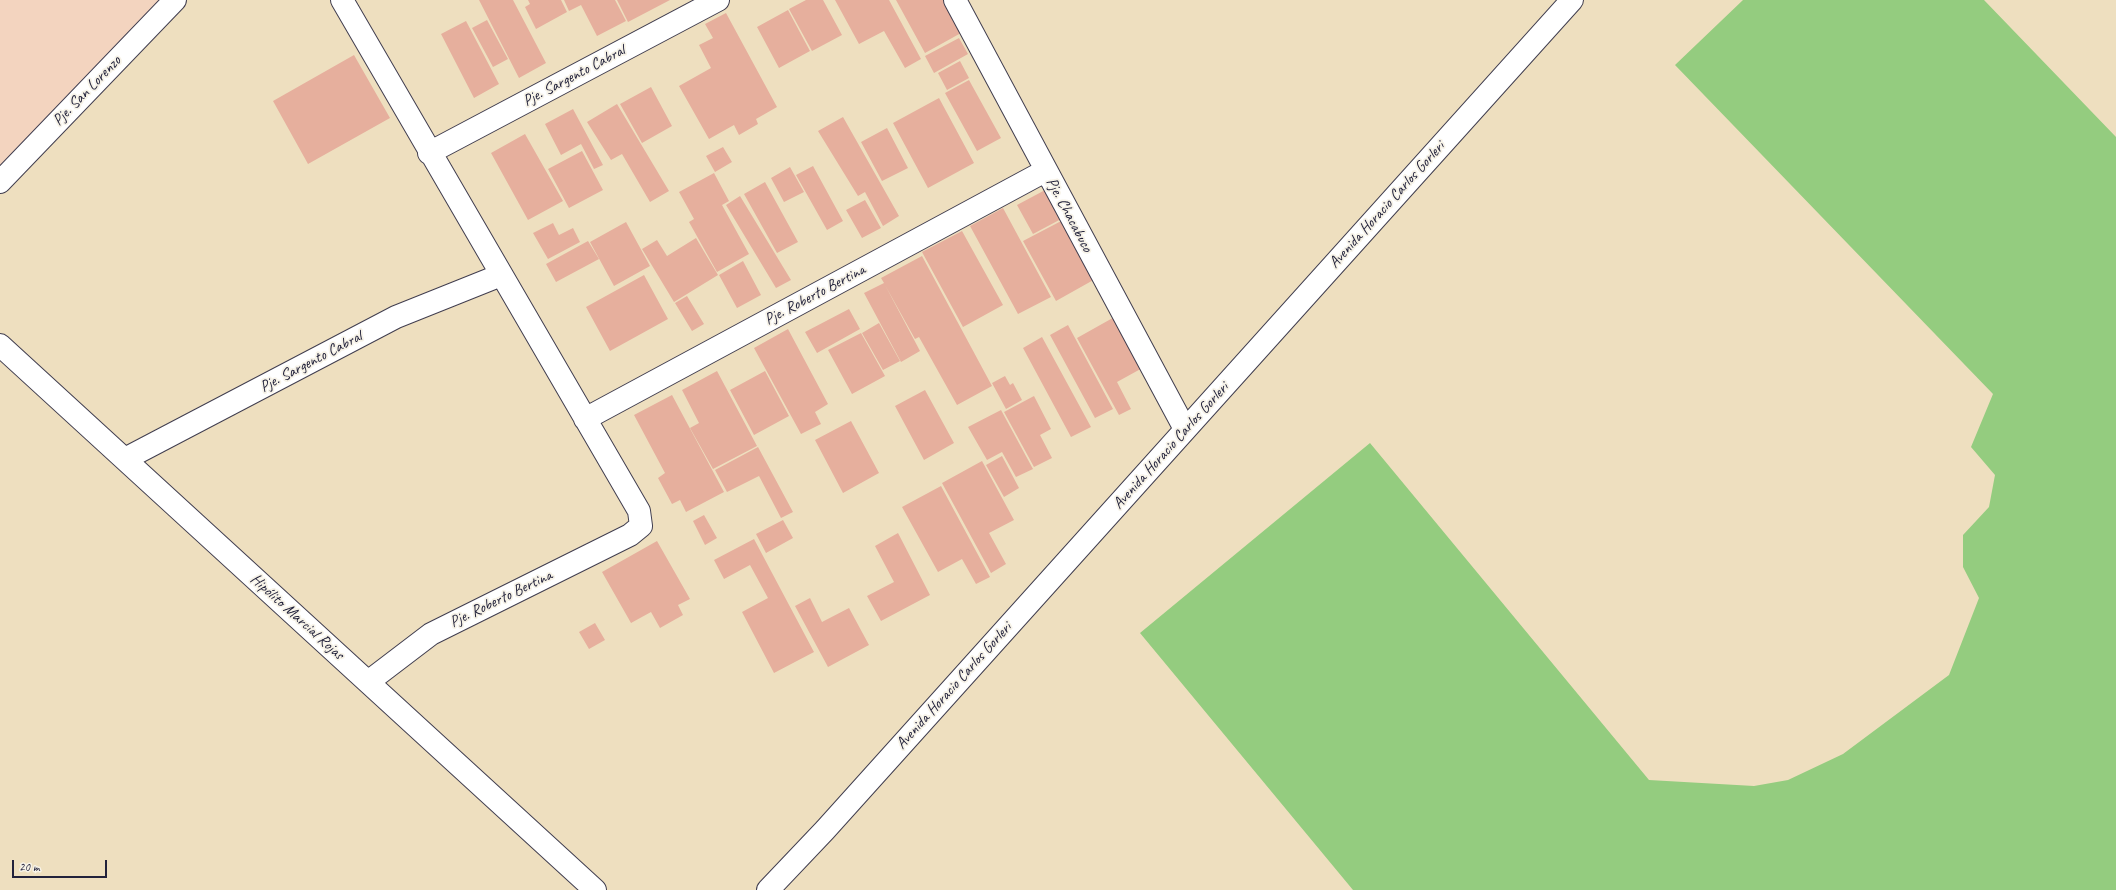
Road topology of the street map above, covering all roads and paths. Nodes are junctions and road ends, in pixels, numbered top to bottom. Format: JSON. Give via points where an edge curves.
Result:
{"nodes":[{"id":1,"x":175,"y":0,"type":"edge"},
{"id":2,"x":342,"y":0,"type":"edge"},
{"id":3,"x":718,"y":0,"type":"edge"},
{"id":4,"x":955,"y":0,"type":"edge"},
{"id":5,"x":1572,"y":0,"type":"edge"},
{"id":6,"x":429,"y":153,"type":"junction"},
{"id":7,"x":1045,"y":170,"type":"junction"},
{"id":8,"x":0,"y":182,"type":"edge"},
{"id":9,"x":501,"y":275,"type":"junction"},
{"id":10,"x":0,"y":345,"type":"edge"},
{"id":11,"x":585,"y":419,"type":"junction"},
{"id":12,"x":1185,"y":429,"type":"junction"},
{"id":13,"x":125,"y":459,"type":"junction"},
{"id":14,"x":368,"y":682,"type":"junction"},
{"id":15,"x":595,"y":890,"type":"edge"},
{"id":16,"x":768,"y":890,"type":"edge"}],
"edges":[{"from":1,"to":8,"type":"street","name":"Pje. San Lorenzo"},
{"from":2,"to":6,"type":"street"},
{"from":3,"to":6,"type":"street","name":"Pje. Sargento Cabral"},
{"from":4,"to":7,"type":"street","name":"Pje. Chacabuco"},
{"from":5,"to":12,"type":"street","name":"Avenida Horacio Carlos Gorleri"},
{"from":6,"to":9,"type":"street"},
{"from":7,"to":11,"type":"street","name":"Pje. Roberto Bertina"},
{"from":7,"to":12,"type":"street","name":"Pje. Chacabuco"},
{"from":9,"to":11,"type":"street"},
{"from":9,"to":13,"type":"street","name":"Pje. Sargento Cabral","via":[[396,317]]},
{"from":10,"to":13,"type":"street","name":"Hipólito Marcial Rojas"},
{"from":11,"to":14,"type":"street","name":"Pje. Roberto Bertina","via":[[639,511],[641,526],[630,535],[431,634]]},
{"from":12,"to":16,"type":"street","name":"Avenida Horacio Carlos Gorleri","via":[[825,830]]},
{"from":13,"to":14,"type":"street","name":"Hipólito Marcial Rojas"},
{"from":14,"to":15,"type":"street","name":"Hipólito Marcial Rojas"}]}
